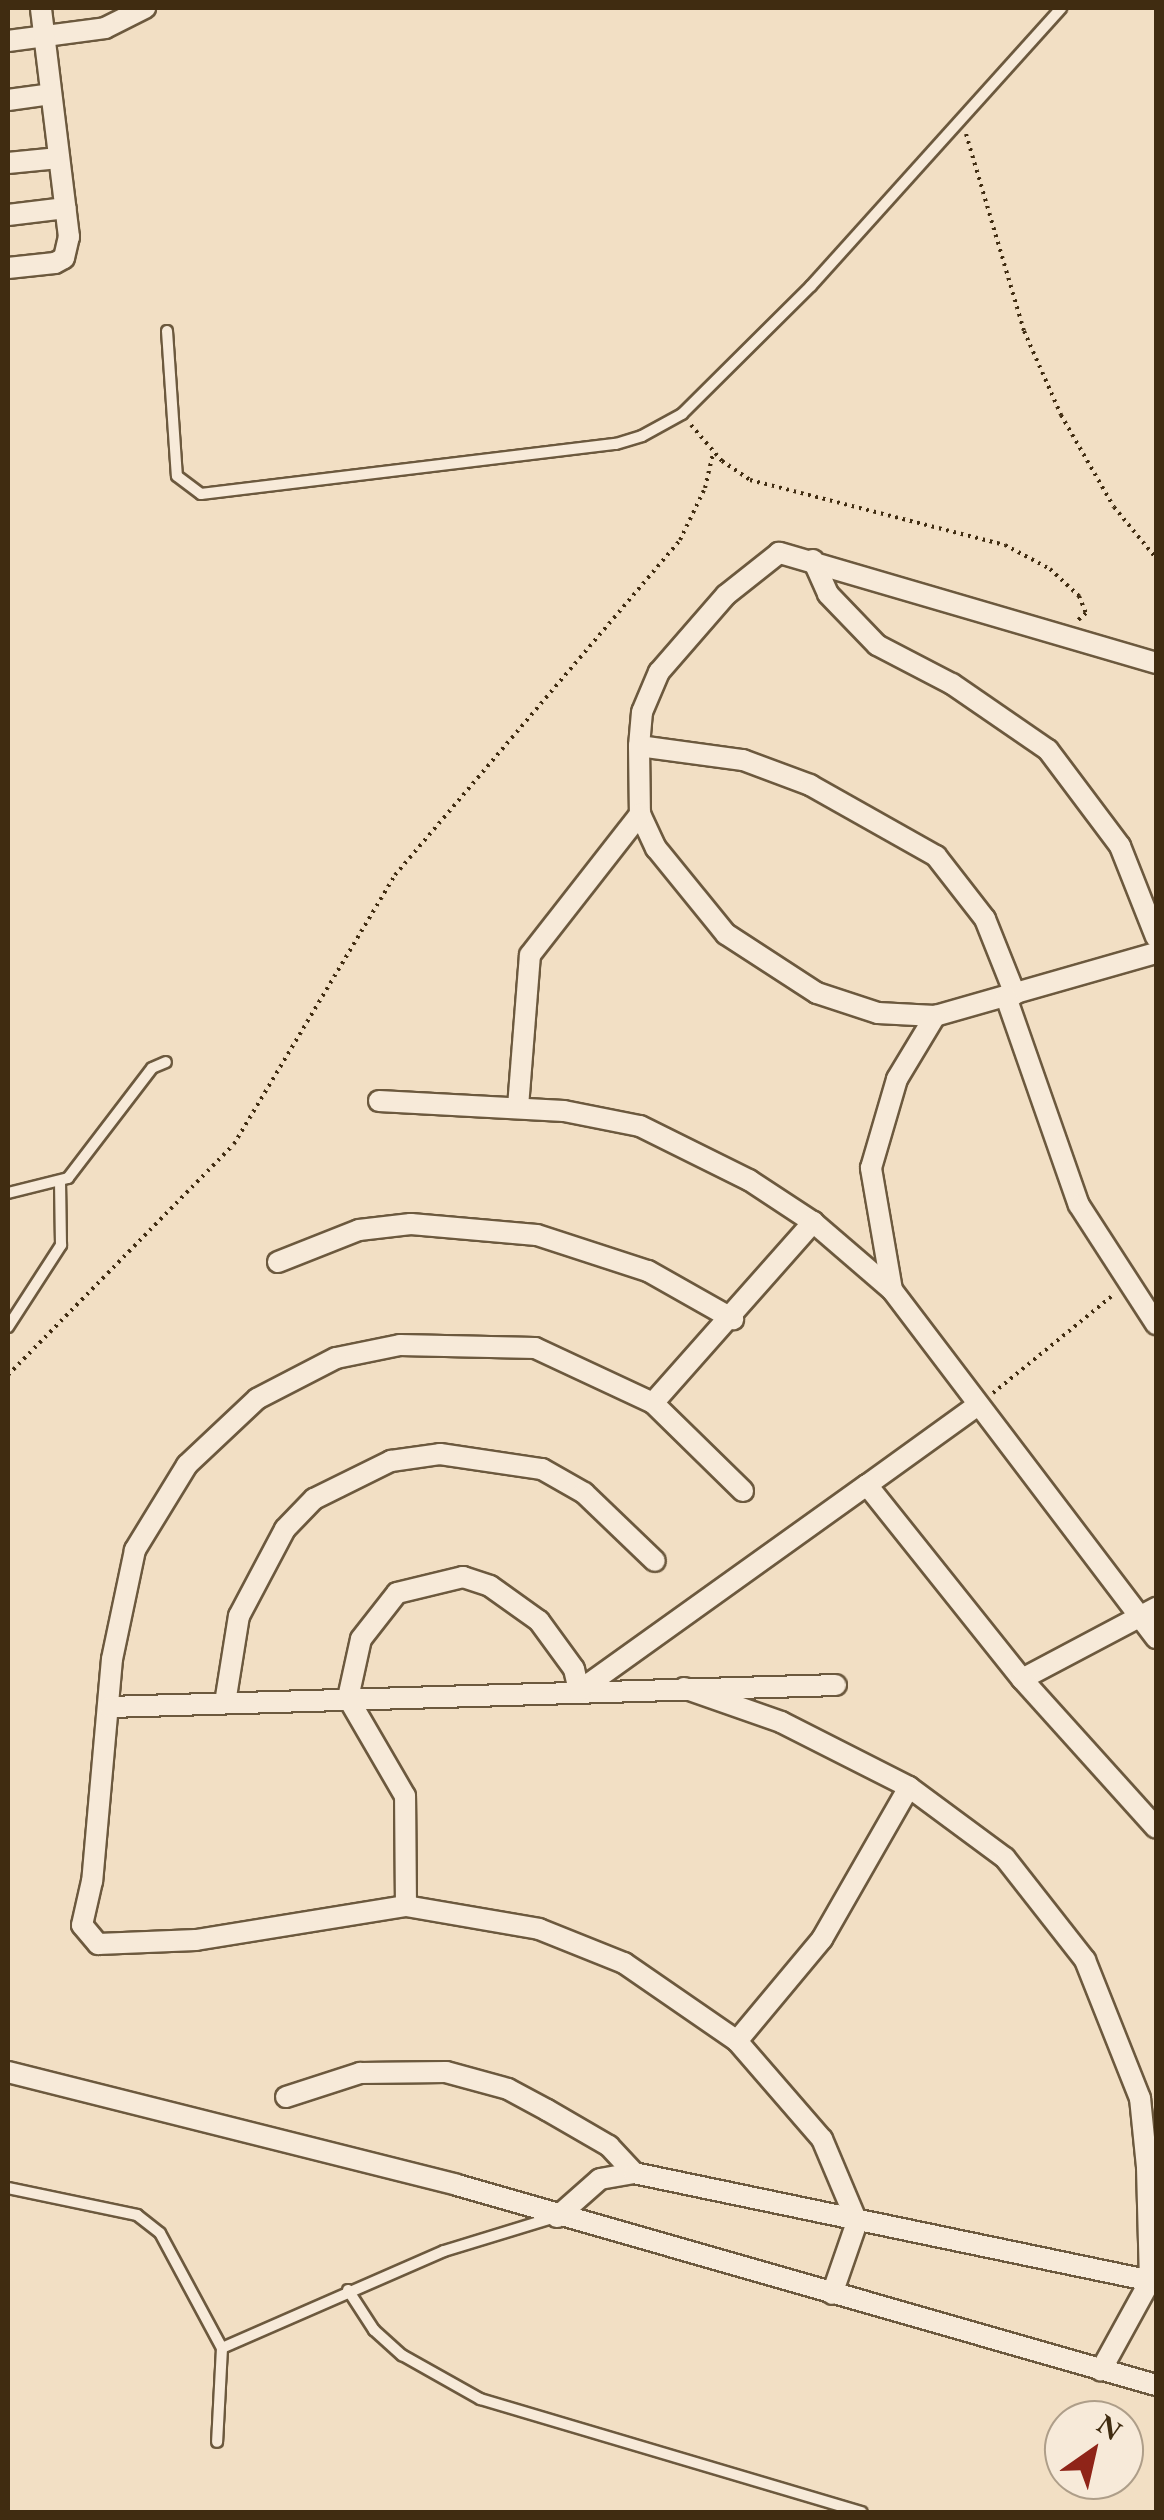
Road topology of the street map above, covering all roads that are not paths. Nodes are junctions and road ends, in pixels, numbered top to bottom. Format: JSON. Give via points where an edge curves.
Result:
{"nodes":[{"id":1,"x":40,"y":8,"type":"edge"},
{"id":2,"x":145,"y":8,"type":"edge"},
{"id":3,"x":1061,"y":8,"type":"edge"},
{"id":4,"x":44,"y":36,"type":"junction"},
{"id":5,"x":8,"y":41,"type":"edge"},
{"id":6,"x":51,"y":94,"type":"junction"},
{"id":7,"x":8,"y":100,"type":"edge"},
{"id":8,"x":59,"y":158,"type":"junction"},
{"id":9,"x":8,"y":163,"type":"edge"},
{"id":10,"x":66,"y":208,"type":"junction"},
{"id":11,"x":8,"y":215,"type":"edge"},
{"id":12,"x":8,"y":268,"type":"edge"},
{"id":13,"x":168,"y":331,"type":"dead end"},
{"id":14,"x":814,"y":560,"type":"junction"},
{"id":15,"x":1156,"y":663,"type":"edge"},
{"id":16,"x":639,"y":746,"type":"junction"},
{"id":17,"x":640,"y":814,"type":"junction"},
{"id":18,"x":1156,"y":938,"type":"edge"},
{"id":19,"x":1156,"y":953,"type":"edge"},
{"id":20,"x":1011,"y":996,"type":"junction"},
{"id":21,"x":934,"y":1016,"type":"junction"},
{"id":22,"x":166,"y":1062,"type":"dead end"},
{"id":23,"x":379,"y":1101,"type":"dead end"},
{"id":24,"x":518,"y":1107,"type":"junction"},
{"id":25,"x":60,"y":1183,"type":"junction"},
{"id":26,"x":8,"y":1193,"type":"edge"},
{"id":27,"x":814,"y":1222,"type":"junction"},
{"id":28,"x":278,"y":1262,"type":"dead end"},
{"id":29,"x":892,"y":1290,"type":"junction"},
{"id":30,"x":734,"y":1319,"type":"junction"},
{"id":31,"x":1156,"y":1324,"type":"edge"},
{"id":32,"x":8,"y":1327,"type":"edge"},
{"id":33,"x":653,"y":1402,"type":"junction"},
{"id":34,"x":978,"y":1405,"type":"junction"},
{"id":35,"x":867,"y":1485,"type":"junction"},
{"id":36,"x":743,"y":1491,"type":"dead end"},
{"id":37,"x":655,"y":1561,"type":"dead end"},
{"id":38,"x":1150,"y":1614,"type":"edge"},
{"id":39,"x":1156,"y":1638,"type":"edge"},
{"id":40,"x":1022,"y":1679,"type":"junction"},
{"id":41,"x":836,"y":1685,"type":"dead end"},
{"id":42,"x":684,"y":1688,"type":"junction"},
{"id":43,"x":579,"y":1691,"type":"junction"},
{"id":44,"x":348,"y":1698,"type":"junction"},
{"id":45,"x":225,"y":1703,"type":"junction"},
{"id":46,"x":110,"y":1707,"type":"junction"},
{"id":47,"x":910,"y":1788,"type":"junction"},
{"id":48,"x":1156,"y":1828,"type":"edge"},
{"id":49,"x":406,"y":1906,"type":"junction"},
{"id":50,"x":737,"y":2040,"type":"junction"},
{"id":51,"x":8,"y":2072,"type":"edge"},
{"id":52,"x":286,"y":2098,"type":"dead end"},
{"id":53,"x":634,"y":2173,"type":"junction"},
{"id":54,"x":8,"y":2188,"type":"edge"},
{"id":55,"x":556,"y":2217,"type":"junction"},
{"id":56,"x":857,"y":2222,"type":"junction"},
{"id":57,"x":1153,"y":2282,"type":"edge"},
{"id":58,"x":348,"y":2290,"type":"junction"},
{"id":59,"x":832,"y":2294,"type":"junction"},
{"id":60,"x":222,"y":2348,"type":"junction"},
{"id":61,"x":1102,"y":2370,"type":"junction"},
{"id":62,"x":1156,"y":2385,"type":"edge"},
{"id":63,"x":217,"y":2442,"type":"dead end"},
{"id":64,"x":862,"y":2512,"type":"edge"}],
"edges":[{"from":1,"to":4,"type":"street"},
{"from":2,"to":4,"type":"street","via":[[105,28]]},
{"from":3,"to":13,"type":"lane","via":[[811,286],[682,414],[616,444],[201,494],[177,476]]},
{"from":4,"to":5,"type":"street"},
{"from":4,"to":6,"type":"street"},
{"from":6,"to":7,"type":"street"},
{"from":6,"to":8,"type":"street"},
{"from":8,"to":9,"type":"street"},
{"from":8,"to":10,"type":"street"},
{"from":10,"to":11,"type":"street"},
{"from":10,"to":12,"type":"street","via":[[64,258]]},
{"from":14,"to":15,"type":"street"},
{"from":14,"to":16,"type":"street","via":[[771,556],[700,623],[654,682]]},
{"from":14,"to":18,"type":"street","via":[[828,594],[877,646],[952,684],[1048,750],[1120,846]]},
{"from":16,"to":17,"type":"street"},
{"from":16,"to":20,"type":"street","via":[[743,760],[810,785],[936,856],[963,883],[985,920]]},
{"from":17,"to":21,"type":"street","via":[[656,848],[707,914],[768,967],[851,1007]]},
{"from":17,"to":24,"type":"street","via":[[530,956]]},
{"from":19,"to":20,"type":"street"},
{"from":20,"to":21,"type":"street"},
{"from":20,"to":31,"type":"street","via":[[1069,1183]]},
{"from":21,"to":29,"type":"street","via":[[897,1079],[871,1168]]},
{"from":22,"to":25,"type":"lane","via":[[152,1068]]},
{"from":23,"to":24,"type":"street"},
{"from":24,"to":27,"type":"street","via":[[640,1126],[749,1180]]},
{"from":25,"to":26,"type":"lane"},
{"from":25,"to":32,"type":"lane","via":[[61,1244]]},
{"from":27,"to":29,"type":"street"},
{"from":27,"to":30,"type":"street"},
{"from":28,"to":30,"type":"street","via":[[360,1230],[411,1224],[537,1235],[648,1271]]},
{"from":29,"to":34,"type":"street"},
{"from":30,"to":33,"type":"street"},
{"from":33,"to":36,"type":"street"},
{"from":33,"to":46,"type":"street","via":[[535,1348],[454,1342],[336,1358],[257,1399],[188,1465],[135,1550],[112,1659]]},
{"from":34,"to":35,"type":"street"},
{"from":34,"to":38,"type":"street"},
{"from":35,"to":40,"type":"street"},
{"from":35,"to":43,"type":"street"},
{"from":37,"to":45,"type":"street","via":[[584,1492],[542,1468],[440,1454],[391,1461],[325,1491],[285,1529],[239,1616]]},
{"from":38,"to":39,"type":"street"},
{"from":38,"to":40,"type":"street"},
{"from":40,"to":48,"type":"street"},
{"from":41,"to":42,"type":"street"},
{"from":42,"to":43,"type":"street"},
{"from":42,"to":47,"type":"street","via":[[781,1722]]},
{"from":43,"to":44,"type":"street"},
{"from":43,"to":44,"type":"street","via":[[574,1669],[539,1620],[464,1577],[397,1592],[376,1614],[352,1664]]},
{"from":44,"to":45,"type":"street"},
{"from":44,"to":49,"type":"street","via":[[405,1796]]},
{"from":45,"to":46,"type":"street"},
{"from":46,"to":49,"type":"street","via":[[82,1925],[91,1940],[269,1933]]},
{"from":47,"to":50,"type":"street","via":[[822,1940]]},
{"from":47,"to":57,"type":"street","via":[[1006,1858],[1085,1960],[1140,2098]]},
{"from":49,"to":50,"type":"street","via":[[539,1929],[624,1962]]},
{"from":50,"to":56,"type":"street","via":[[822,2138]]},
{"from":51,"to":55,"type":"street","via":[[456,2185]]},
{"from":52,"to":53,"type":"street","via":[[360,2073],[446,2072],[508,2089],[609,2146]]},
{"from":53,"to":55,"type":"street","via":[[600,2179]]},
{"from":53,"to":56,"type":"street"},
{"from":54,"to":60,"type":"lane","via":[[151,2222]]},
{"from":55,"to":58,"type":"lane","via":[[444,2251]]},
{"from":55,"to":59,"type":"street"},
{"from":56,"to":57,"type":"street"},
{"from":56,"to":59,"type":"street"},
{"from":57,"to":61,"type":"street"},
{"from":58,"to":60,"type":"lane"},
{"from":58,"to":64,"type":"lane","via":[[374,2330],[402,2355],[480,2399]]},
{"from":59,"to":61,"type":"street"},
{"from":60,"to":63,"type":"lane"},
{"from":61,"to":62,"type":"street"}]}
